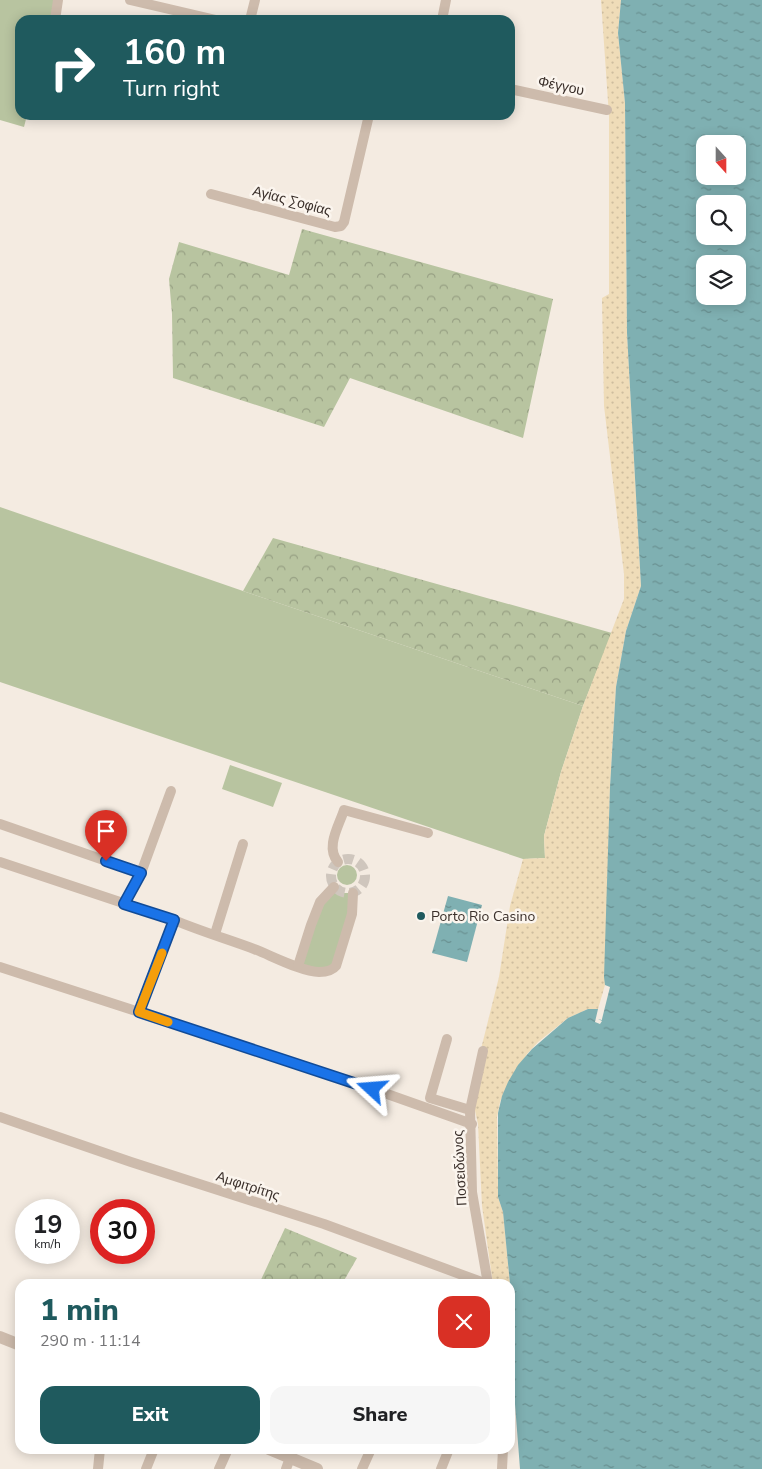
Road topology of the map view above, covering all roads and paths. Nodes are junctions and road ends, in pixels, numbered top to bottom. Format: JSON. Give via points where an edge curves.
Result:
{"nodes":[{"id":1,"x":58,"y":0,"type":"edge"},
{"id":2,"x":130,"y":0,"type":"edge"},
{"id":3,"x":255,"y":0,"type":"edge"},
{"id":4,"x":446,"y":0,"type":"edge"},
{"id":5,"x":170,"y":5,"type":"edge"},
{"id":6,"x":56,"y":15,"type":"edge"},
{"id":7,"x":201,"y":15,"type":"edge"},
{"id":8,"x":251,"y":15,"type":"edge"},
{"id":9,"x":443,"y":15,"type":"edge"},
{"id":10,"x":515,"y":90,"type":"edge"},
{"id":11,"x":606,"y":110,"type":"dead end"},
{"id":12,"x":368,"y":120,"type":"edge"},
{"id":13,"x":211,"y":194,"type":"dead end"},
{"id":14,"x":171,"y":792,"type":"dead end"},
{"id":15,"x":0,"y":824,"type":"edge"},
{"id":16,"x":428,"y":833,"type":"dead end"},
{"id":17,"x":243,"y":844,"type":"dead end"},
{"id":18,"x":0,"y":862,"type":"edge"},
{"id":19,"x":338,"y":862,"type":"dead end"},
{"id":20,"x":141,"y":873,"type":"junction"},
{"id":21,"x":334,"y":887,"type":"dead end"},
{"id":22,"x":353,"y":893,"type":"dead end"},
{"id":23,"x":124,"y":904,"type":"junction"},
{"id":24,"x":174,"y":920,"type":"junction"},
{"id":25,"x":215,"y":934,"type":"junction"},
{"id":26,"x":298,"y":966,"type":"junction"},
{"id":27,"x":0,"y":967,"type":"edge"},
{"id":28,"x":139,"y":1012,"type":"junction"},
{"id":29,"x":446,"y":1039,"type":"dead end"},
{"id":30,"x":483,"y":1052,"type":"dead end"},
{"id":31,"x":470,"y":1110,"type":"junction"},
{"id":32,"x":0,"y":1117,"type":"edge"},
{"id":33,"x":472,"y":1124,"type":"junction"},
{"id":34,"x":474,"y":1279,"type":"edge"},
{"id":35,"x":487,"y":1279,"type":"edge"},
{"id":36,"x":0,"y":1337,"type":"edge"},
{"id":37,"x":15,"y":1343,"type":"edge"},
{"id":38,"x":100,"y":1454,"type":"edge"},
{"id":39,"x":152,"y":1454,"type":"edge"},
{"id":40,"x":226,"y":1454,"type":"edge"},
{"id":41,"x":275,"y":1454,"type":"edge"},
{"id":42,"x":369,"y":1454,"type":"edge"},
{"id":43,"x":447,"y":1454,"type":"edge"},
{"id":44,"x":503,"y":1454,"type":"edge"},
{"id":45,"x":288,"y":1463,"type":"edge"},
{"id":46,"x":98,"y":1469,"type":"edge"},
{"id":47,"x":146,"y":1469,"type":"edge"},
{"id":48,"x":219,"y":1469,"type":"edge"},
{"id":49,"x":317,"y":1469,"type":"edge"},
{"id":50,"x":362,"y":1469,"type":"edge"},
{"id":51,"x":441,"y":1469,"type":"edge"},
{"id":52,"x":502,"y":1469,"type":"edge"}],
"edges":[{"from":1,"to":6,"type":"street"},
{"from":2,"to":5,"type":"street"},
{"from":3,"to":8,"type":"street"},
{"from":4,"to":9,"type":"street"},
{"from":5,"to":7,"type":"street"},
{"from":10,"to":11,"type":"street","name":"Φέγγου"},
{"from":12,"to":13,"type":"street","name":"Αγίας Σοφίας","via":[[341,226]]},
{"from":14,"to":20,"type":"street"},
{"from":15,"to":20,"type":"street"},
{"from":16,"to":19,"type":"street","via":[[344,810],[332,847]]},
{"from":17,"to":25,"type":"street"},
{"from":18,"to":23,"type":"street"},
{"from":20,"to":23,"type":"street"},
{"from":21,"to":26,"type":"street","via":[[320,902]]},
{"from":22,"to":26,"type":"street","via":[[352,914],[334,969],[318,972]]},
{"from":23,"to":24,"type":"street"},
{"from":24,"to":25,"type":"street"},
{"from":24,"to":28,"type":"street"},
{"from":25,"to":26,"type":"street"},
{"from":27,"to":28,"type":"street"},
{"from":28,"to":33,"type":"street"},
{"from":29,"to":31,"type":"street","via":[[430,1098]]},
{"from":30,"to":31,"type":"street","name":"Ποσειδώνος"},
{"from":31,"to":33,"type":"street","name":"Ποσειδώνος"},
{"from":32,"to":34,"type":"street","name":"Αμφιτρίτης","via":[[324,1224]]},
{"from":33,"to":35,"type":"street","name":"Ποσειδώνος","via":[[472,1192]]},
{"from":36,"to":37,"type":"street"},
{"from":38,"to":46,"type":"street"},
{"from":39,"to":47,"type":"street"},
{"from":40,"to":48,"type":"street"},
{"from":41,"to":45,"type":"street"},
{"from":42,"to":50,"type":"street"},
{"from":43,"to":51,"type":"street"},
{"from":44,"to":52,"type":"street"},
{"from":45,"to":49,"type":"street"}]}
